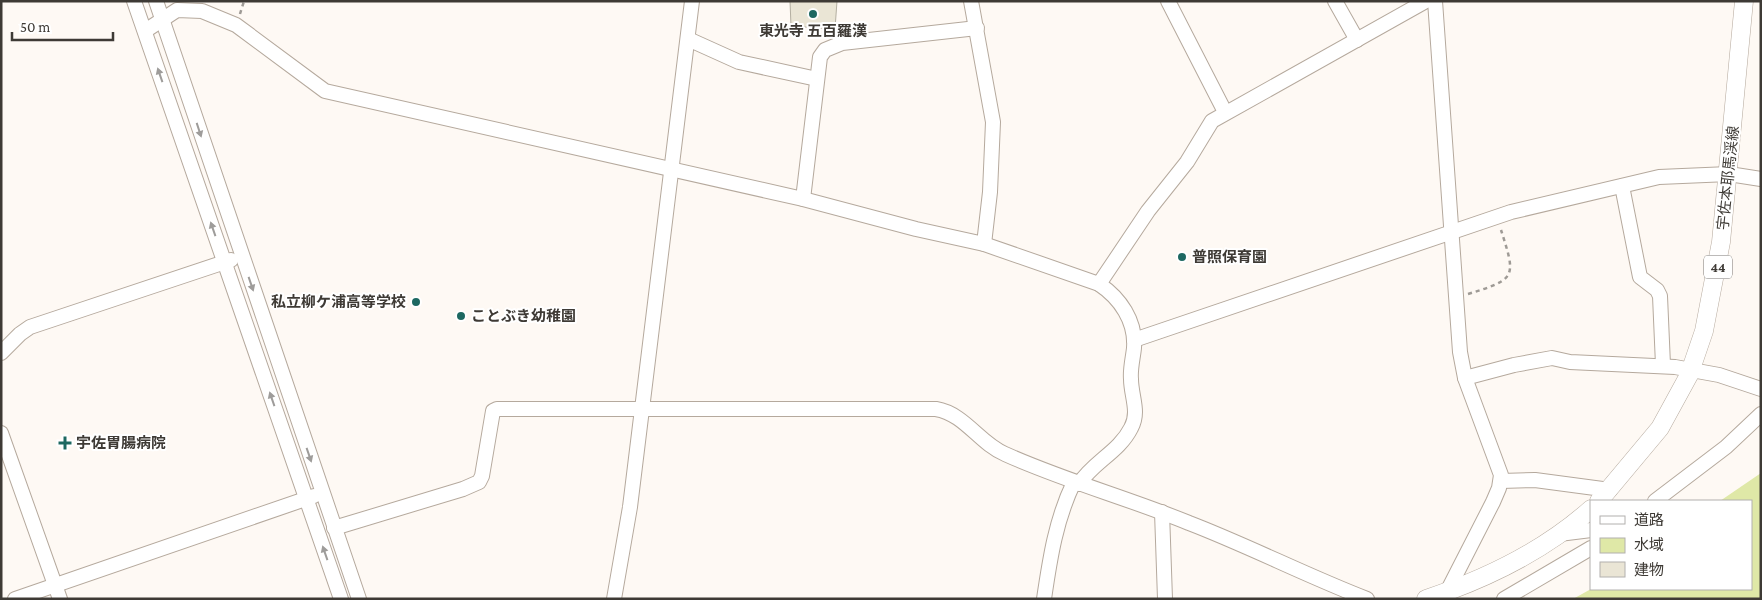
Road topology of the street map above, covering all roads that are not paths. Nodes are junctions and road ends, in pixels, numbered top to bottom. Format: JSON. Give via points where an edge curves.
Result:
{"nodes":[{"id":1,"x":134,"y":1,"type":"edge"},
{"id":2,"x":156,"y":1,"type":"edge"},
{"id":3,"x":692,"y":1,"type":"edge"},
{"id":4,"x":971,"y":1,"type":"edge"},
{"id":5,"x":1168,"y":1,"type":"edge"},
{"id":6,"x":1335,"y":1,"type":"edge"},
{"id":7,"x":1426,"y":1,"type":"edge"},
{"id":8,"x":1435,"y":1,"type":"edge"},
{"id":9,"x":1744,"y":1,"type":"edge"},
{"id":10,"x":162,"y":19,"type":"junction"},
{"id":11,"x":977,"y":28,"type":"junction"},
{"id":12,"x":145,"y":31,"type":"junction"},
{"id":13,"x":688,"y":39,"type":"junction"},
{"id":14,"x":1357,"y":40,"type":"junction"},
{"id":15,"x":817,"y":79,"type":"junction"},
{"id":16,"x":1225,"y":112,"type":"junction"},
{"id":17,"x":670,"y":170,"type":"junction"},
{"id":18,"x":1729,"y":174,"type":"junction"},
{"id":19,"x":1761,"y":179,"type":"edge"},
{"id":20,"x":1622,"y":186,"type":"junction"},
{"id":21,"x":803,"y":199,"type":"junction"},
{"id":22,"x":1450,"y":231,"type":"junction"},
{"id":23,"x":984,"y":244,"type":"junction"},
{"id":24,"x":241,"y":256,"type":"junction"},
{"id":25,"x":224,"y":262,"type":"junction"},
{"id":26,"x":1099,"y":284,"type":"junction"},
{"id":27,"x":1134,"y":340,"type":"junction"},
{"id":28,"x":1,"y":353,"type":"edge"},
{"id":29,"x":1663,"y":365,"type":"junction"},
{"id":30,"x":1691,"y":370,"type":"junction"},
{"id":31,"x":1465,"y":378,"type":"junction"},
{"id":32,"x":1761,"y":389,"type":"edge"},
{"id":33,"x":642,"y":410,"type":"junction"},
{"id":34,"x":1761,"y":414,"type":"edge"},
{"id":35,"x":1,"y":433,"type":"edge"},
{"id":36,"x":1501,"y":481,"type":"junction"},
{"id":37,"x":1077,"y":483,"type":"junction"},
{"id":38,"x":322,"y":494,"type":"junction"},
{"id":39,"x":1604,"y":496,"type":"edge"},
{"id":40,"x":306,"y":499,"type":"junction"},
{"id":41,"x":1657,"y":500,"type":"edge"},
{"id":42,"x":1590,"y":510,"type":"edge"},
{"id":43,"x":1162,"y":512,"type":"junction"},
{"id":44,"x":334,"y":528,"type":"junction"},
{"id":45,"x":1590,"y":530,"type":"edge"},
{"id":46,"x":1557,"y":534,"type":"junction"},
{"id":47,"x":1590,"y":549,"type":"edge"},
{"id":48,"x":55,"y":585,"type":"junction"},
{"id":49,"x":1447,"y":592,"type":"junction"},
{"id":50,"x":15,"y":599,"type":"edge"},
{"id":51,"x":60,"y":599,"type":"edge"},
{"id":52,"x":341,"y":599,"type":"edge"},
{"id":53,"x":359,"y":599,"type":"edge"},
{"id":54,"x":614,"y":599,"type":"edge"},
{"id":55,"x":1044,"y":599,"type":"edge"},
{"id":56,"x":1165,"y":599,"type":"edge"},
{"id":57,"x":1367,"y":599,"type":"edge"},
{"id":58,"x":1426,"y":599,"type":"edge"},
{"id":59,"x":1504,"y":599,"type":"edge"}],
"edges":[{"from":1,"to":12,"type":"street"},
{"from":2,"to":10,"type":"street"},
{"from":3,"to":13,"type":"street"},
{"from":4,"to":11,"type":"street"},
{"from":5,"to":16,"type":"street"},
{"from":6,"to":14,"type":"street"},
{"from":7,"to":14,"type":"street"},
{"from":8,"to":22,"type":"street"},
{"from":9,"to":18,"type":"main road","name":"宇佐本耶馬渓線","number":"44"},
{"from":10,"to":12,"type":"street"},
{"from":10,"to":17,"type":"street","via":[[177,10],[202,11],[236,25],[325,91]]},
{"from":10,"to":24,"type":"street","one_way":true},
{"from":11,"to":15,"type":"street","via":[[832,45],[820,57]]},
{"from":11,"to":23,"type":"street","via":[[993,122]]},
{"from":25,"to":12,"type":"street","one_way":true},
{"from":13,"to":15,"type":"street","via":[[740,62]]},
{"from":13,"to":17,"type":"street"},
{"from":14,"to":16,"type":"street"},
{"from":15,"to":21,"type":"street"},
{"from":16,"to":26,"type":"street","via":[[1208,126],[1187,162],[1142,219]]},
{"from":17,"to":21,"type":"street"},
{"from":17,"to":33,"type":"street"},
{"from":18,"to":19,"type":"street"},
{"from":18,"to":20,"type":"street","via":[[1678,175]]},
{"from":18,"to":30,"type":"main road","name":"宇佐本耶馬渓線","number":"44","via":[[1711,306]]},
{"from":20,"to":22,"type":"street","via":[[1497,216]]},
{"from":20,"to":29,"type":"street","via":[[1640,277],[1660,296]]},
{"from":21,"to":23,"type":"street"},
{"from":22,"to":27,"type":"street"},
{"from":22,"to":31,"type":"street"},
{"from":23,"to":26,"type":"street"},
{"from":24,"to":25,"type":"street"},
{"from":24,"to":38,"type":"street","one_way":true},
{"from":25,"to":28,"type":"street","via":[[30,327]]},
{"from":40,"to":25,"type":"street","one_way":true},
{"from":26,"to":27,"type":"street","via":[[1112,293],[1126,312]]},
{"from":27,"to":37,"type":"street","via":[[1131,380],[1134,422],[1116,449]]},
{"from":29,"to":30,"type":"street"},
{"from":29,"to":31,"type":"street","via":[[1552,358],[1514,364]]},
{"from":30,"to":32,"type":"street","via":[[1719,375]]},
{"from":30,"to":39,"type":"main road","name":"宇佐本耶馬渓線","number":"44","via":[[1660,428]]},
{"from":31,"to":36,"type":"street"},
{"from":33,"to":37,"type":"street","via":[[948,411],[1002,453]]},
{"from":33,"to":44,"type":"street","via":[[497,409],[479,482]]},
{"from":33,"to":54,"type":"street"},
{"from":34,"to":41,"type":"street","via":[[1726,447]]},
{"from":35,"to":48,"type":"street"},
{"from":36,"to":39,"type":"street","via":[[1534,480]]},
{"from":36,"to":49,"type":"street"},
{"from":37,"to":43,"type":"street"},
{"from":37,"to":55,"type":"street","via":[[1060,518],[1050,553]]},
{"from":38,"to":40,"type":"street"},
{"from":38,"to":44,"type":"street"},
{"from":40,"to":48,"type":"street"},
{"from":52,"to":40,"type":"street","one_way":true},
{"from":42,"to":46,"type":"main road"},
{"from":43,"to":56,"type":"street"},
{"from":43,"to":57,"type":"street"},
{"from":44,"to":53,"type":"street"},
{"from":45,"to":46,"type":"street"},
{"from":46,"to":49,"type":"main road","via":[[1504,568]]},
{"from":47,"to":59,"type":"street"},
{"from":48,"to":50,"type":"street"},
{"from":48,"to":51,"type":"street"},
{"from":49,"to":58,"type":"main road"}]}
